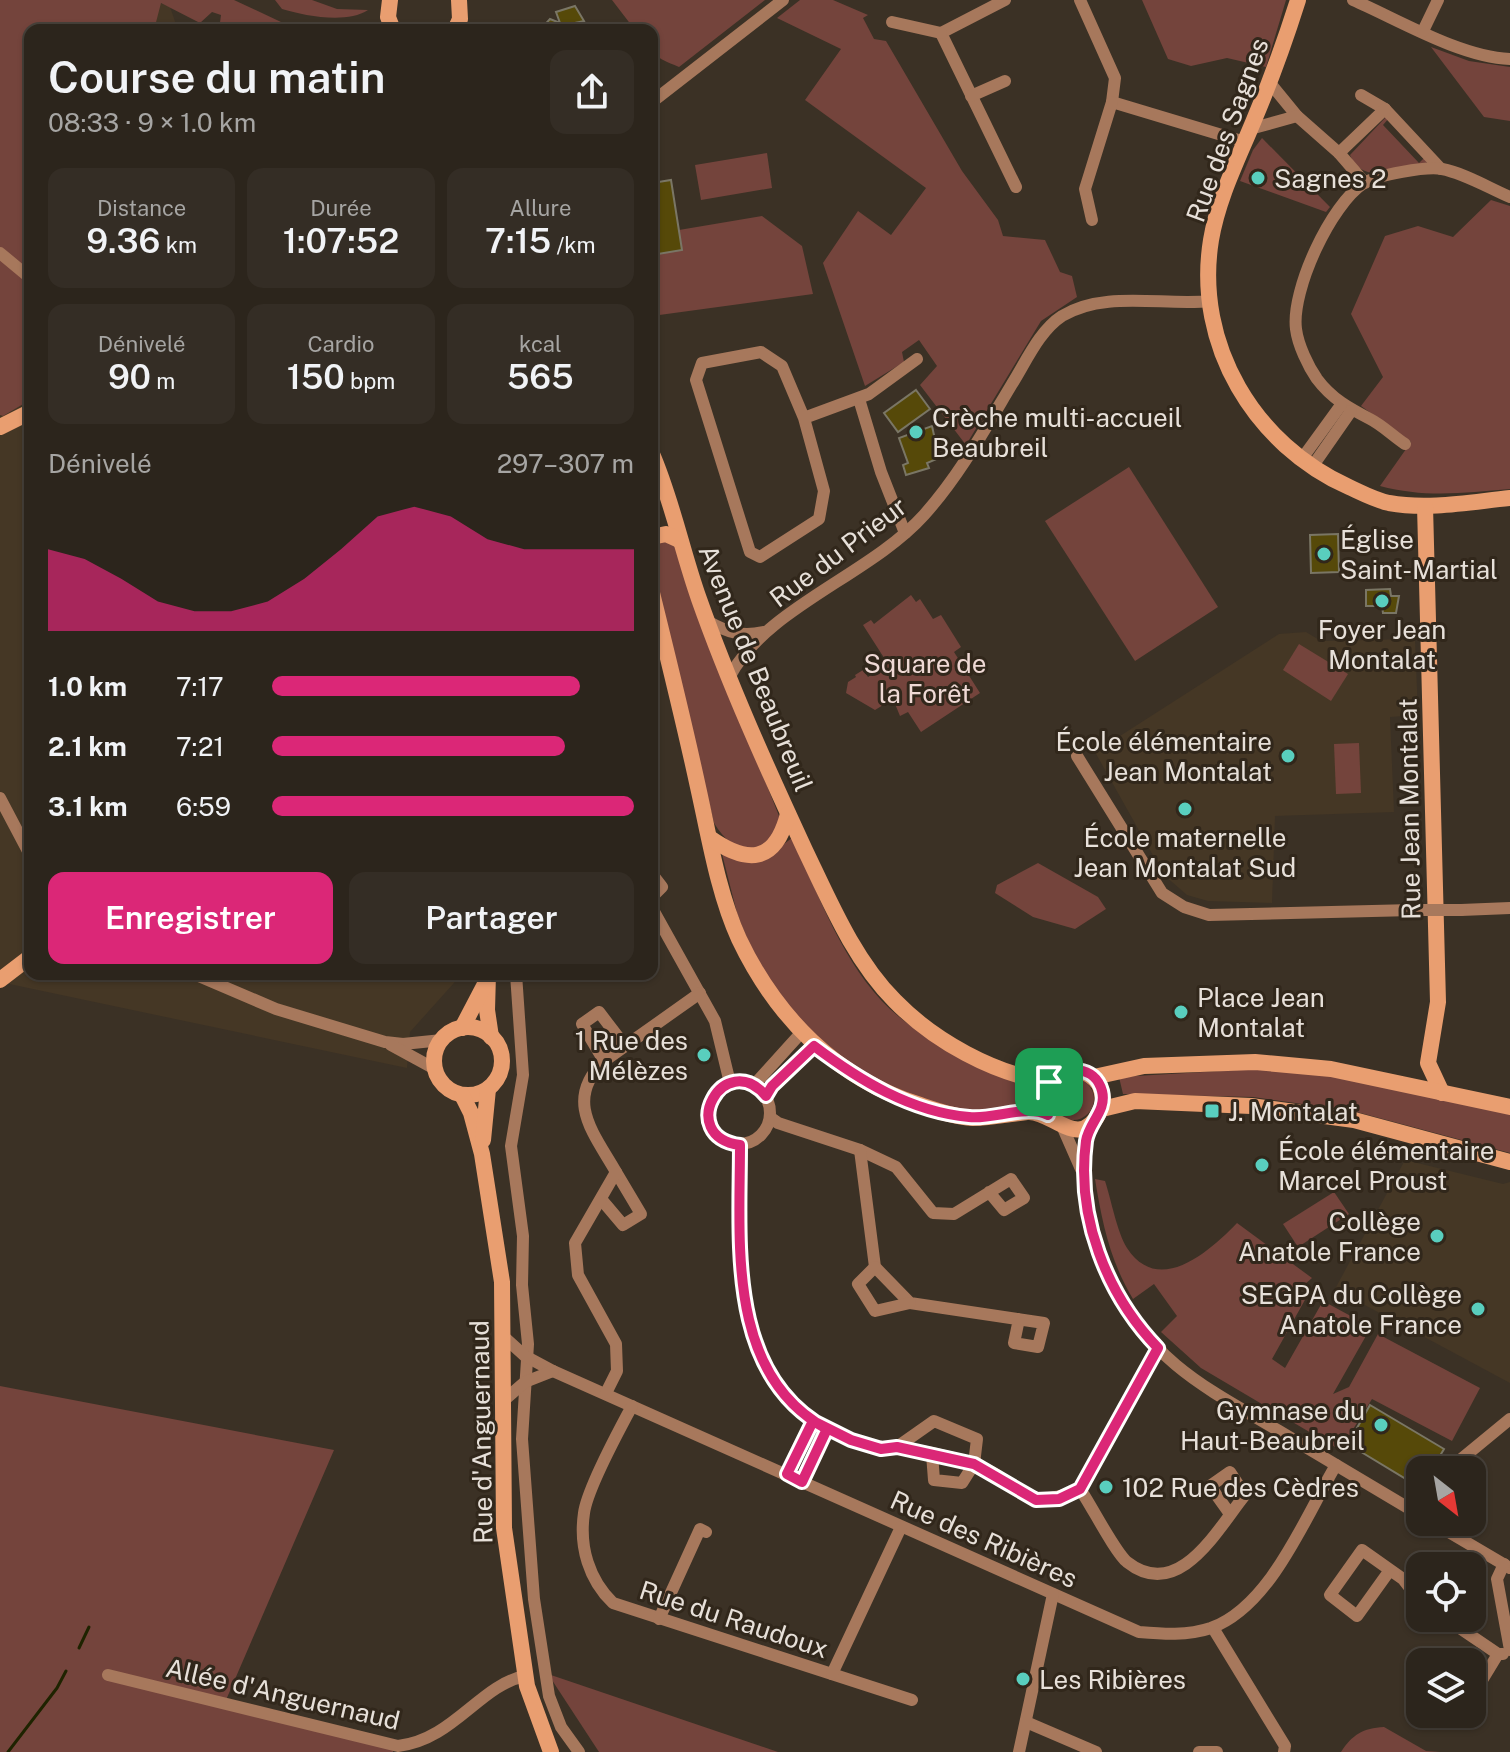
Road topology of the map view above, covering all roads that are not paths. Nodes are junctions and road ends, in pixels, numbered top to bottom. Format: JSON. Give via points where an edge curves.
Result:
{"nodes":[{"id":1,"x":390,"y":0,"type":"edge"},
{"id":2,"x":459,"y":0,"type":"edge"},
{"id":3,"x":783,"y":0,"type":"edge"},
{"id":4,"x":1005,"y":0,"type":"edge"},
{"id":5,"x":1080,"y":0,"type":"edge"},
{"id":6,"x":1298,"y":0,"type":"edge"},
{"id":7,"x":1353,"y":0,"type":"edge"},
{"id":8,"x":1438,"y":0,"type":"edge"},
{"id":9,"x":892,"y":22,"type":"dead end"},
{"id":10,"x":391,"y":24,"type":"edge"},
{"id":11,"x":461,"y":24,"type":"edge"},
{"id":12,"x":1423,"y":31,"type":"junction"},
{"id":13,"x":941,"y":33,"type":"junction"},
{"id":14,"x":1510,"y":59,"type":"edge"},
{"id":15,"x":1005,"y":81,"type":"dead end"},
{"id":16,"x":1270,"y":83,"type":"junction"},
{"id":17,"x":1361,"y":95,"type":"dead end"},
{"id":18,"x":971,"y":96,"type":"junction"},
{"id":19,"x":658,"y":97,"type":"edge"},
{"id":20,"x":1112,"y":102,"type":"junction"},
{"id":21,"x":1385,"y":109,"type":"junction"},
{"id":22,"x":1297,"y":116,"type":"junction"},
{"id":23,"x":1248,"y":136,"type":"junction"},
{"id":24,"x":1339,"y":153,"type":"junction"},
{"id":25,"x":1441,"y":169,"type":"junction"},
{"id":26,"x":1365,"y":183,"type":"junction"},
{"id":27,"x":1016,"y":187,"type":"dead end"},
{"id":28,"x":1510,"y":197,"type":"edge"},
{"id":29,"x":1092,"y":220,"type":"dead end"},
{"id":30,"x":0,"y":253,"type":"edge"},
{"id":31,"x":24,"y":273,"type":"edge"},
{"id":32,"x":1211,"y":301,"type":"junction"},
{"id":33,"x":917,"y":359,"type":"dead end"},
{"id":34,"x":859,"y":399,"type":"junction"},
{"id":35,"x":1346,"y":408,"type":"junction"},
{"id":36,"x":24,"y":415,"type":"edge"},
{"id":37,"x":804,"y":418,"type":"junction"},
{"id":38,"x":0,"y":427,"type":"edge"},
{"id":39,"x":1405,"y":444,"type":"dead end"},
{"id":40,"x":1306,"y":463,"type":"junction"},
{"id":41,"x":658,"y":473,"type":"edge"},
{"id":42,"x":1510,"y":498,"type":"edge"},
{"id":43,"x":1425,"y":506,"type":"junction"},
{"id":44,"x":905,"y":533,"type":"junction"},
{"id":45,"x":658,"y":536,"type":"edge"},
{"id":46,"x":679,"y":540,"type":"junction"},
{"id":47,"x":658,"y":618,"type":"edge"},
{"id":48,"x":707,"y":621,"type":"junction"},
{"id":49,"x":770,"y":630,"type":"junction"},
{"id":50,"x":730,"y":676,"type":"junction"},
{"id":51,"x":1077,"y":756,"type":"dead end"},
{"id":52,"x":0,"y":798,"type":"edge"},
{"id":53,"x":788,"y":814,"type":"junction"},
{"id":54,"x":710,"y":838,"type":"junction"},
{"id":55,"x":24,"y":844,"type":"edge"},
{"id":56,"x":1510,"y":908,"type":"edge"},
{"id":57,"x":658,"y":919,"type":"edge"},
{"id":58,"x":24,"y":962,"type":"edge"},
{"id":59,"x":0,"y":980,"type":"edge"},
{"id":60,"x":208,"y":980,"type":"edge"},
{"id":61,"x":486,"y":980,"type":"edge"},
{"id":62,"x":487,"y":980,"type":"edge"},
{"id":63,"x":516,"y":980,"type":"edge"},
{"id":64,"x":700,"y":993,"type":"junction"},
{"id":65,"x":462,"y":1028,"type":"junction"},
{"id":66,"x":801,"y":1033,"type":"junction"},
{"id":67,"x":491,"y":1037,"type":"junction"},
{"id":68,"x":442,"y":1040,"type":"junction"},
{"id":69,"x":385,"y":1042,"type":"junction"},
{"id":70,"x":625,"y":1046,"type":"junction"},
{"id":71,"x":814,"y":1046,"type":"junction"},
{"id":72,"x":604,"y":1061,"type":"junction"},
{"id":73,"x":1428,"y":1063,"type":"junction"},
{"id":74,"x":435,"y":1069,"type":"junction"},
{"id":75,"x":1094,"y":1077,"type":"junction"},
{"id":76,"x":1049,"y":1082,"type":"junction"},
{"id":77,"x":730,"y":1083,"type":"junction"},
{"id":78,"x":754,"y":1085,"type":"junction"},
{"id":79,"x":1405,"y":1086,"type":"junction"},
{"id":80,"x":488,"y":1089,"type":"junction"},
{"id":81,"x":1442,"y":1093,"type":"junction"},
{"id":82,"x":462,"y":1095,"type":"junction"},
{"id":83,"x":766,"y":1096,"type":"junction"},
{"id":84,"x":1510,"y":1107,"type":"edge"},
{"id":85,"x":1102,"y":1109,"type":"junction"},
{"id":86,"x":1048,"y":1115,"type":"junction"},
{"id":87,"x":771,"y":1118,"type":"junction"},
{"id":88,"x":1089,"y":1125,"type":"junction"},
{"id":89,"x":1063,"y":1128,"type":"junction"},
{"id":90,"x":740,"y":1145,"type":"junction"},
{"id":91,"x":860,"y":1150,"type":"junction"},
{"id":92,"x":482,"y":1154,"type":"junction"},
{"id":93,"x":1510,"y":1162,"type":"edge"},
{"id":94,"x":616,"y":1172,"type":"junction"},
{"id":95,"x":1082,"y":1172,"type":"junction"},
{"id":96,"x":989,"y":1192,"type":"dead end"},
{"id":97,"x":601,"y":1199,"type":"junction"},
{"id":98,"x":875,"y":1267,"type":"junction"},
{"id":99,"x":910,"y":1303,"type":"junction"},
{"id":100,"x":1019,"y":1319,"type":"dead end"},
{"id":101,"x":504,"y":1337,"type":"junction"},
{"id":102,"x":1158,"y":1348,"type":"junction"},
{"id":103,"x":525,"y":1356,"type":"junction"},
{"id":104,"x":553,"y":1371,"type":"junction"},
{"id":105,"x":525,"y":1382,"type":"junction"},
{"id":106,"x":606,"y":1393,"type":"junction"},
{"id":107,"x":502,"y":1402,"type":"junction"},
{"id":108,"x":632,"y":1406,"type":"junction"},
{"id":109,"x":1510,"y":1419,"type":"edge"},
{"id":110,"x":813,"y":1421,"type":"junction"},
{"id":111,"x":827,"y":1429,"type":"junction"},
{"id":112,"x":897,"y":1447,"type":"junction"},
{"id":113,"x":932,"y":1454,"type":"junction"},
{"id":114,"x":1465,"y":1456,"type":"edge"},
{"id":115,"x":974,"y":1464,"type":"junction"},
{"id":116,"x":1336,"y":1465,"type":"junction"},
{"id":117,"x":787,"y":1474,"type":"junction"},
{"id":118,"x":802,"y":1482,"type":"junction"},
{"id":119,"x":1080,"y":1489,"type":"junction"},
{"id":120,"x":1406,"y":1507,"type":"edge"},
{"id":121,"x":1230,"y":1514,"type":"dead end"},
{"id":122,"x":901,"y":1527,"type":"junction"},
{"id":123,"x":706,"y":1532,"type":"dead end"},
{"id":124,"x":1456,"y":1536,"type":"edge"},
{"id":125,"x":1507,"y":1566,"type":"edge"},
{"id":126,"x":1390,"y":1570,"type":"junction"},
{"id":127,"x":1406,"y":1583,"type":"edge"},
{"id":128,"x":1053,"y":1594,"type":"junction"},
{"id":129,"x":659,"y":1619,"type":"junction"},
{"id":130,"x":1213,"y":1628,"type":"junction"},
{"id":131,"x":1469,"y":1632,"type":"edge"},
{"id":132,"x":1506,"y":1653,"type":"edge"},
{"id":133,"x":832,"y":1674,"type":"junction"},
{"id":134,"x":108,"y":1675,"type":"dead end"},
{"id":135,"x":525,"y":1676,"type":"junction"},
{"id":136,"x":1486,"y":1676,"type":"edge"},
{"id":137,"x":912,"y":1700,"type":"dead end"},
{"id":138,"x":1026,"y":1722,"type":"junction"},
{"id":139,"x":551,"y":1752,"type":"edge"},
{"id":140,"x":579,"y":1752,"type":"edge"},
{"id":141,"x":1019,"y":1752,"type":"edge"},
{"id":142,"x":1096,"y":1752,"type":"edge"},
{"id":143,"x":1199,"y":1752,"type":"edge"},
{"id":144,"x":1217,"y":1752,"type":"edge"},
{"id":145,"x":1284,"y":1752,"type":"edge"}],
"edges":[{"from":1,"to":10,"type":"main road"},
{"from":2,"to":11,"type":"main road"},
{"from":3,"to":19,"type":"street"},
{"from":4,"to":13,"type":"street"},
{"from":5,"to":20,"type":"street","via":[[1115,78]]},
{"from":6,"to":16,"type":"main road","name":"Rue des Sagnes"},
{"from":7,"to":12,"type":"street"},
{"from":8,"to":12,"type":"street"},
{"from":9,"to":13,"type":"street"},
{"from":12,"to":14,"type":"street"},
{"from":13,"to":18,"type":"street"},
{"from":15,"to":18,"type":"street"},
{"from":16,"to":22,"type":"street"},
{"from":16,"to":23,"type":"main road","name":"Rue des Sagnes"},
{"from":17,"to":21,"type":"street"},
{"from":18,"to":27,"type":"street"},
{"from":20,"to":23,"type":"street"},
{"from":20,"to":29,"type":"street","via":[[1085,189]]},
{"from":21,"to":24,"type":"street"},
{"from":21,"to":25,"type":"street"},
{"from":22,"to":23,"type":"street"},
{"from":22,"to":24,"type":"street"},
{"from":23,"to":32,"type":"main road","name":"Rue des Sagnes","via":[[1224,191],[1211,242]]},
{"from":24,"to":26,"type":"street"},
{"from":25,"to":26,"type":"street"},
{"from":25,"to":28,"type":"street"},
{"from":26,"to":35,"type":"street","via":[[1326,227],[1306,276],[1295,328],[1317,379]]},
{"from":30,"to":31,"type":"street"},
{"from":32,"to":40,"type":"main road","name":"Rue des Sagnes","via":[[1224,359],[1249,408]]},
{"from":32,"to":44,"type":"street","name":"Rue du Prieur","via":[[1086,303],[1058,318],[947,488]]},
{"from":33,"to":34,"type":"street"},
{"from":34,"to":37,"type":"street"},
{"from":34,"to":44,"type":"street"},
{"from":35,"to":39,"type":"street"},
{"from":35,"to":40,"type":"street"},
{"from":36,"to":38,"type":"main road"},
{"from":37,"to":37,"type":"street","via":[[782,366],[761,352],[702,363],[696,380],[750,552],[760,557],[819,519],[824,491]]},
{"from":40,"to":43,"type":"main road","name":"Rue des Sagnes","via":[[1378,500]]},
{"from":41,"to":46,"type":"main road","name":"Avenue de Beaubreuil"},
{"from":42,"to":43,"type":"main road","name":"Rue des Sagnes"},
{"from":43,"to":73,"type":"main road","name":"Rue Jean Montalat","via":[[1438,1002]]},
{"from":44,"to":49,"type":"street","name":"Rue du Prieur"},
{"from":45,"to":46,"type":"main road","name":"Avenue de Beaubreuil"},
{"from":46,"to":48,"type":"main road","name":"Avenue de Beaubreuil"},
{"from":47,"to":54,"type":"main road"},
{"from":48,"to":49,"type":"street","name":"Rue du Prieur","via":[[746,636]]},
{"from":48,"to":50,"type":"main road","name":"Avenue de Beaubreuil"},
{"from":49,"to":50,"type":"street","name":"Rue du Prieur","via":[[750,645]]},
{"from":50,"to":53,"type":"main road","name":"Avenue de Beaubreuil"},
{"from":51,"to":56,"type":"street","bridge":true,"via":[[1162,893],[1184,907],[1209,915]]},
{"from":52,"to":55,"type":"street"},
{"from":53,"to":54,"type":"main road","name":"Avenue de Beaubreuil","via":[[773,846],[756,855],[735,855]]},
{"from":53,"to":76,"type":"main road","name":"Avenue de Beaubreuil","via":[[850,939],[895,1002],[964,1051],[1018,1076]]},
{"from":54,"to":66,"type":"main road","via":[[738,936],[764,985]]},
{"from":57,"to":64,"type":"street"},
{"from":58,"to":59,"type":"main road"},
{"from":60,"to":69,"type":"street","via":[[297,1017]]},
{"from":61,"to":65,"type":"main road","name":"Rue d'Anguernaud"},
{"from":62,"to":67,"type":"main road","name":"Rue d'Anguernaud"},
{"from":63,"to":103,"type":"street","via":[[523,1075],[511,1146],[523,1236]]},
{"from":64,"to":70,"type":"street"},
{"from":64,"to":77,"type":"street","via":[[715,1021]]},
{"from":65,"to":67,"type":"main road"},
{"from":65,"to":68,"type":"main road"},
{"from":66,"to":71,"type":"main road"},
{"from":66,"to":78,"type":"street"},
{"from":67,"to":80,"type":"main road","name":"Rue d'Anguernaud","via":[[502,1061]]},
{"from":68,"to":69,"type":"street"},
{"from":68,"to":74,"type":"main road"},
{"from":69,"to":74,"type":"street"},
{"from":70,"to":72,"type":"street"},
{"from":70,"to":72,"type":"street","via":[[599,1012],[582,1024]]},
{"from":71,"to":83,"type":"street"},
{"from":71,"to":86,"type":"main road","via":[[894,1097],[953,1115]]},
{"from":72,"to":94,"type":"street","via":[[582,1095],[588,1122]]},
{"from":73,"to":79,"type":"main road"},
{"from":73,"to":81,"type":"main road"},
{"from":74,"to":82,"type":"main road","name":"Rue d'Anguernaud","via":[[443,1084]]},
{"from":75,"to":76,"type":"main road","name":"Avenue de Beaubreuil","via":[[1072,1069]]},
{"from":75,"to":79,"type":"main road","name":"Avenue de Beaubreuil","via":[[1144,1066],[1255,1062],[1331,1069]]},
{"from":75,"to":85,"type":"main road","via":[[1102,1092]]},
{"from":76,"to":86,"type":"main road","via":[[1043,1099]]},
{"from":77,"to":78,"type":"street"},
{"from":77,"to":90,"type":"street","via":[[709,1103],[709,1123],[721,1139]]},
{"from":78,"to":83,"type":"street"},
{"from":79,"to":81,"type":"main road","name":"Avenue de Beaubreuil"},
{"from":80,"to":82,"type":"main road"},
{"from":80,"to":92,"type":"main road","name":"Rue d'Anguernaud"},
{"from":81,"to":84,"type":"main road","name":"Avenue de Beaubreuil"},
{"from":82,"to":92,"type":"main road","name":"Rue d'Anguernaud"},
{"from":83,"to":87,"type":"street"},
{"from":85,"to":88,"type":"main road"},
{"from":85,"to":93,"type":"main road","via":[[1135,1101],[1251,1106],[1354,1120]]},
{"from":86,"to":89,"type":"main road"},
{"from":87,"to":90,"type":"street","via":[[760,1137]]},
{"from":87,"to":91,"type":"street"},
{"from":88,"to":89,"type":"main road"},
{"from":88,"to":95,"type":"street"},
{"from":89,"to":95,"type":"street"},
{"from":90,"to":110,"type":"street","via":[[745,1313],[754,1343],[785,1396]]},
{"from":91,"to":96,"type":"street","via":[[896,1167],[933,1213],[954,1214]]},
{"from":91,"to":98,"type":"street"},
{"from":92,"to":101,"type":"main road","name":"Rue d'Anguernaud","via":[[502,1282]]},
{"from":94,"to":97,"type":"street"},
{"from":94,"to":97,"type":"street","via":[[641,1214],[623,1225]]},
{"from":95,"to":102,"type":"street","via":[[1102,1263],[1127,1311]]},
{"from":97,"to":106,"type":"street","via":[[575,1243],[578,1275],[616,1344],[617,1371]]},
{"from":98,"to":99,"type":"street"},
{"from":98,"to":99,"type":"street","via":[[858,1284],[875,1311]]},
{"from":99,"to":100,"type":"street"},
{"from":101,"to":103,"type":"street","name":"Rue des Ribières"},
{"from":101,"to":107,"type":"main road","name":"Rue d'Anguernaud"},
{"from":102,"to":116,"type":"street","via":[[1200,1383]]},
{"from":102,"to":119,"type":"street"},
{"from":103,"to":104,"type":"street","name":"Rue des Ribières"},
{"from":103,"to":105,"type":"street"},
{"from":104,"to":105,"type":"street"},
{"from":104,"to":106,"type":"street","name":"Rue des Ribières"},
{"from":105,"to":107,"type":"street"},
{"from":105,"to":140,"type":"street","via":[[522,1439],[534,1599],[549,1696],[561,1727]]},
{"from":106,"to":108,"type":"street","name":"Rue des Ribières"},
{"from":107,"to":135,"type":"main road","name":"Rue d'Anguernaud","via":[[504,1528]]},
{"from":108,"to":117,"type":"street","name":"Rue des Ribières"},
{"from":108,"to":129,"type":"street","name":"Rue du Raudoux","via":[[584,1513],[587,1567],[613,1603]]},
{"from":109,"to":114,"type":"street"},
{"from":110,"to":111,"type":"street"},
{"from":110,"to":117,"type":"street"},
{"from":111,"to":112,"type":"street","via":[[881,1449]]},
{"from":111,"to":118,"type":"street"},
{"from":112,"to":113,"type":"street"},
{"from":112,"to":115,"type":"street","via":[[934,1421],[977,1439]]},
{"from":113,"to":115,"type":"street"},
{"from":113,"to":115,"type":"street","via":[[934,1480],[962,1483]]},
{"from":115,"to":119,"type":"street","via":[[1036,1500],[1059,1499]]},
{"from":116,"to":120,"type":"street"},
{"from":116,"to":130,"type":"street","name":"Rue des Ribières","via":[[1264,1588]]},
{"from":117,"to":118,"type":"street","name":"Rue des Ribières"},
{"from":118,"to":122,"type":"street","name":"Rue des Ribières"},
{"from":119,"to":121,"type":"street","via":[[1126,1562],[1154,1574],[1179,1569],[1199,1555]]},
{"from":122,"to":128,"type":"street","name":"Rue des Ribières"},
{"from":122,"to":133,"type":"street"},
{"from":123,"to":129,"type":"street","via":[[700,1529]]},
{"from":124,"to":125,"type":"street"},
{"from":125,"to":132,"type":"street","via":[[1497,1579]]},
{"from":126,"to":126,"type":"street","via":[[1362,1550],[1330,1595],[1357,1616]]},
{"from":126,"to":127,"type":"street"},
{"from":128,"to":130,"type":"street","name":"Rue des Ribières","via":[[1139,1632],[1179,1635]]},
{"from":128,"to":138,"type":"street"},
{"from":129,"to":133,"type":"street","name":"Rue du Raudoux"},
{"from":130,"to":145,"type":"street"},
{"from":131,"to":132,"type":"street"},
{"from":132,"to":136,"type":"street"},
{"from":133,"to":137,"type":"street","name":"Rue du Raudoux"},
{"from":134,"to":135,"type":"street","name":"Allée d'Anguernaud","via":[[398,1746],[428,1739],[499,1688]]},
{"from":135,"to":139,"type":"main road","name":"Rue d'Anguernaud"},
{"from":138,"to":141,"type":"street"},
{"from":138,"to":142,"type":"street"},
{"from":143,"to":144,"type":"street"}]}
